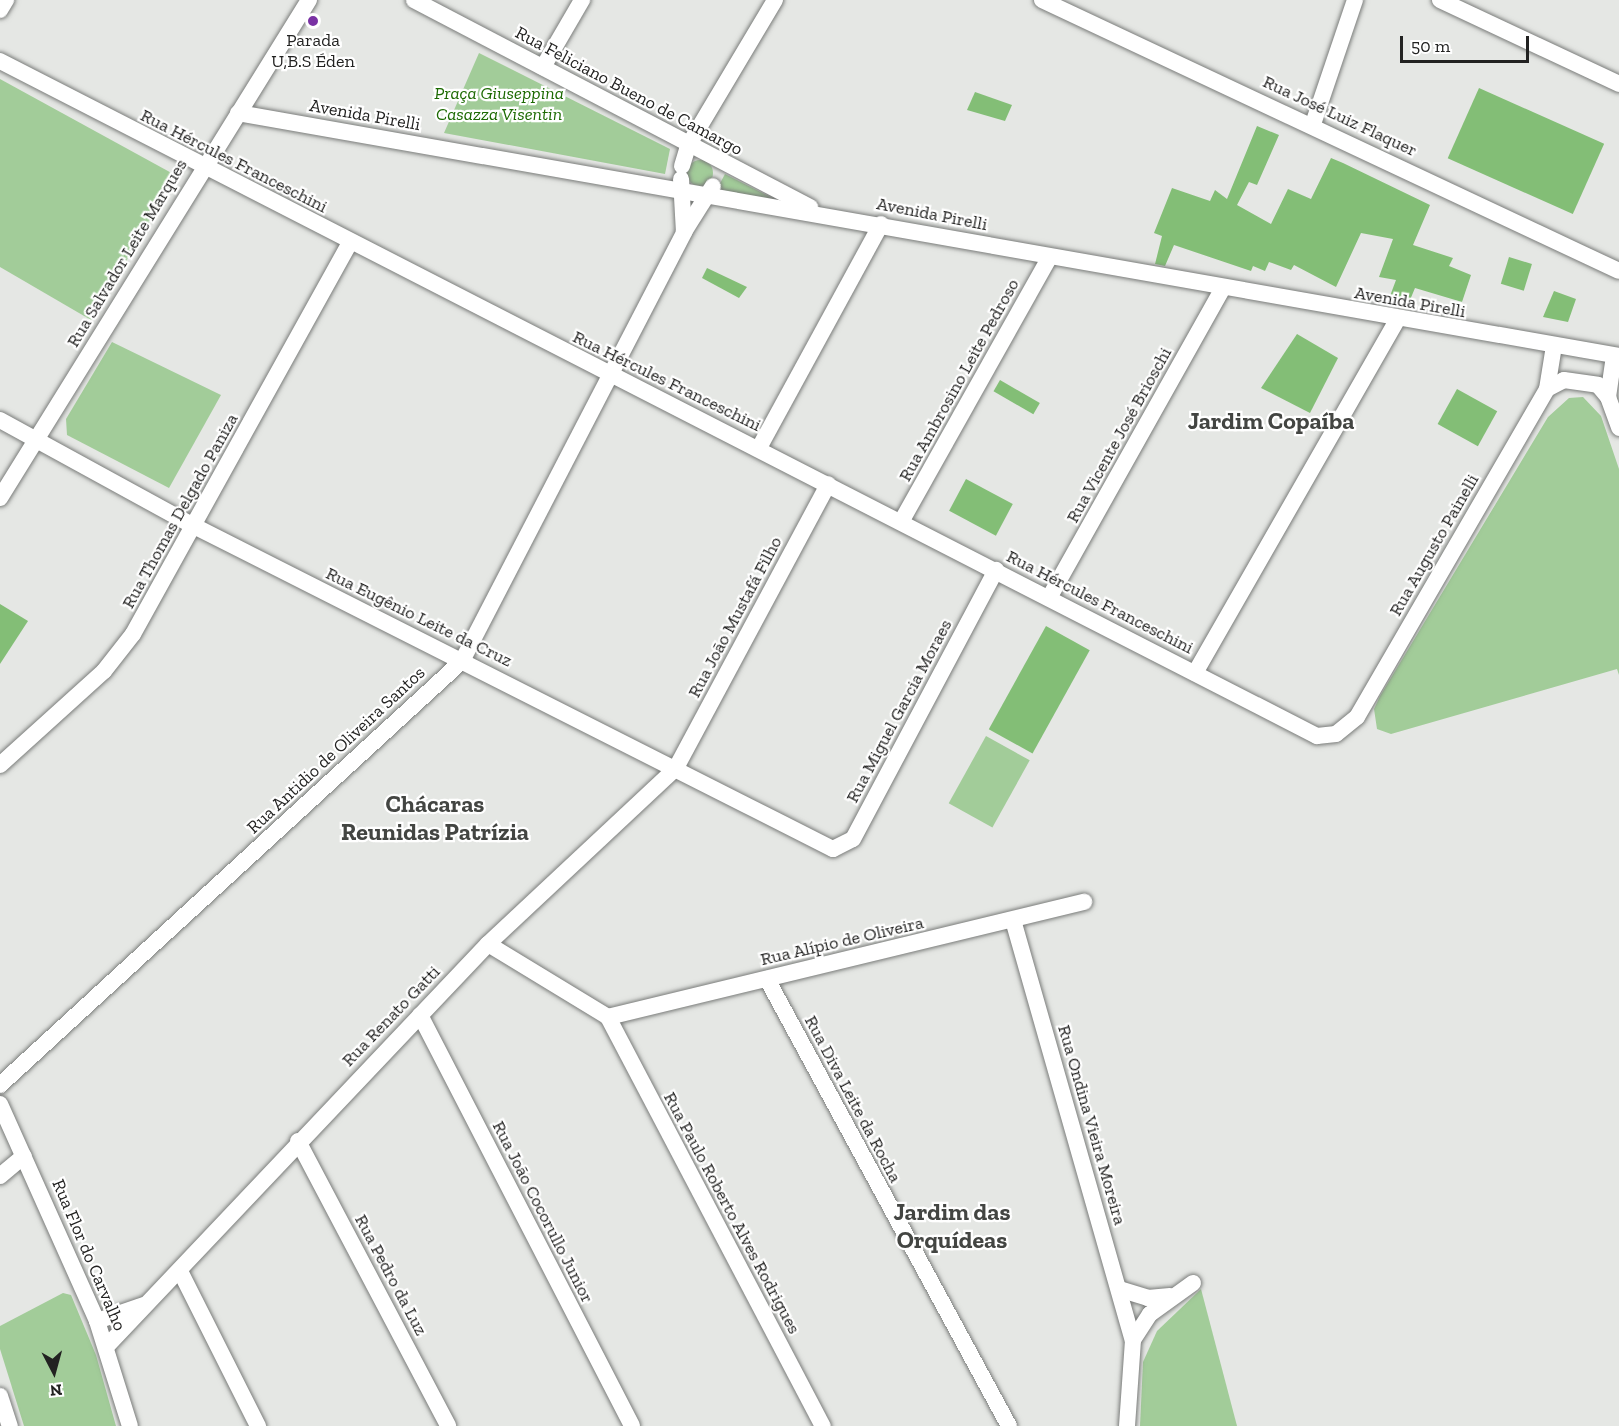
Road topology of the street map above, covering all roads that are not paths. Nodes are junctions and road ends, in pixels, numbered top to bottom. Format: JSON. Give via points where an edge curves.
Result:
{"nodes":[{"id":1,"x":6,"y":0,"type":"edge"},
{"id":2,"x":309,"y":0,"type":"edge"},
{"id":3,"x":414,"y":0,"type":"edge"},
{"id":4,"x":582,"y":0,"type":"edge"},
{"id":5,"x":775,"y":0,"type":"edge"},
{"id":6,"x":1042,"y":0,"type":"edge"},
{"id":7,"x":1355,"y":0,"type":"edge"},
{"id":8,"x":1440,"y":0,"type":"edge"},
{"id":9,"x":1065,"y":5,"type":"edge"},
{"id":10,"x":0,"y":10,"type":"edge"},
{"id":11,"x":0,"y":61,"type":"edge"},
{"id":12,"x":543,"y":67,"type":"junction"},
{"id":13,"x":1619,"y":84,"type":"edge"},
{"id":14,"x":238,"y":113,"type":"junction"},
{"id":15,"x":1314,"y":124,"type":"junction"},
{"id":16,"x":688,"y":146,"type":"junction"},
{"id":17,"x":708,"y":156,"type":"junction"},
{"id":18,"x":202,"y":167,"type":"junction"},
{"id":19,"x":694,"y":184,"type":"junction"},
{"id":20,"x":827,"y":215,"type":"junction"},
{"id":21,"x":881,"y":224,"type":"junction"},
{"id":22,"x":684,"y":232,"type":"junction"},
{"id":23,"x":350,"y":242,"type":"junction"},
{"id":24,"x":1050,"y":257,"type":"junction"},
{"id":25,"x":1619,"y":271,"type":"edge"},
{"id":26,"x":1222,"y":290,"type":"junction"},
{"id":27,"x":1397,"y":320,"type":"junction"},
{"id":28,"x":1554,"y":346,"type":"junction"},
{"id":29,"x":1616,"y":356,"type":"edge"},
{"id":30,"x":610,"y":377,"type":"junction"},
{"id":31,"x":1547,"y":389,"type":"junction"},
{"id":32,"x":1608,"y":397,"type":"junction"},
{"id":33,"x":0,"y":420,"type":"edge"},
{"id":34,"x":1619,"y":428,"type":"edge"},
{"id":35,"x":37,"y":439,"type":"junction"},
{"id":36,"x":759,"y":448,"type":"junction"},
{"id":37,"x":828,"y":484,"type":"junction"},
{"id":38,"x":0,"y":498,"type":"edge"},
{"id":39,"x":901,"y":522,"type":"junction"},
{"id":40,"x":194,"y":526,"type":"junction"},
{"id":41,"x":996,"y":570,"type":"junction"},
{"id":42,"x":1049,"y":598,"type":"junction"},
{"id":43,"x":462,"y":661,"type":"junction"},
{"id":44,"x":1194,"y":673,"type":"junction"},
{"id":45,"x":1317,"y":736,"type":"joint"},
{"id":46,"x":0,"y":765,"type":"edge"},
{"id":47,"x":676,"y":768,"type":"junction"},
{"id":48,"x":822,"y":846,"type":"joint"},
{"id":49,"x":1084,"y":902,"type":"dead end"},
{"id":50,"x":1013,"y":920,"type":"junction"},
{"id":51,"x":488,"y":944,"type":"junction"},
{"id":52,"x":767,"y":979,"type":"junction"},
{"id":53,"x":420,"y":1015,"type":"junction"},
{"id":54,"x":608,"y":1017,"type":"junction"},
{"id":55,"x":0,"y":1085,"type":"edge"},
{"id":56,"x":0,"y":1104,"type":"edge"},
{"id":57,"x":298,"y":1141,"type":"junction"},
{"id":58,"x":24,"y":1156,"type":"junction"},
{"id":59,"x":0,"y":1176,"type":"edge"},
{"id":60,"x":180,"y":1271,"type":"junction"},
{"id":61,"x":1193,"y":1283,"type":"dead end"},
{"id":62,"x":1119,"y":1289,"type":"junction"},
{"id":63,"x":1170,"y":1296,"type":"junction"},
{"id":64,"x":147,"y":1304,"type":"junction"},
{"id":65,"x":97,"y":1321,"type":"junction"},
{"id":66,"x":1133,"y":1340,"type":"junction"},
{"id":67,"x":107,"y":1346,"type":"junction"},
{"id":68,"x":0,"y":1396,"type":"edge"},
{"id":69,"x":10,"y":1426,"type":"edge"},
{"id":70,"x":130,"y":1426,"type":"edge"},
{"id":71,"x":258,"y":1426,"type":"edge"},
{"id":72,"x":448,"y":1426,"type":"edge"},
{"id":73,"x":632,"y":1426,"type":"edge"},
{"id":74,"x":823,"y":1426,"type":"edge"},
{"id":75,"x":1009,"y":1426,"type":"edge"},
{"id":76,"x":1126,"y":1426,"type":"edge"}],
"edges":[{"from":1,"to":10,"type":"street"},
{"from":2,"to":14,"type":"street","name":"Rua Salvador Leite Marques"},
{"from":3,"to":12,"type":"street","name":"Rua Feliciano Bueno de Camargo"},
{"from":4,"to":12,"type":"street"},
{"from":5,"to":16,"type":"street"},
{"from":6,"to":9,"type":"street","name":"Rua José Luiz Flaquer"},
{"from":7,"to":15,"type":"street"},
{"from":8,"to":13,"type":"street"},
{"from":9,"to":15,"type":"street","name":"Rua José Luiz Flaquer"},
{"from":11,"to":18,"type":"street","name":"Rua Hércules Franceschini"},
{"from":12,"to":16,"type":"street","name":"Rua Feliciano Bueno de Camargo"},
{"from":14,"to":18,"type":"street","name":"Rua Salvador Leite Marques"},
{"from":14,"to":19,"type":"street","name":"Avenida Pirelli"},
{"from":15,"to":25,"type":"street","name":"Rua José Luiz Flaquer"},
{"from":16,"to":17,"type":"street","name":"Rua Feliciano Bueno de Camargo"},
{"from":16,"to":19,"type":"street"},
{"from":17,"to":19,"type":"street","via":[[718,172]]},
{"from":17,"to":19,"type":"street","via":[[688,158]]},
{"from":17,"to":20,"type":"street","name":"Rua Feliciano Bueno de Camargo"},
{"from":18,"to":23,"type":"street","name":"Rua Hércules Franceschini"},
{"from":18,"to":35,"type":"street","name":"Rua Salvador Leite Marques"},
{"from":19,"to":20,"type":"street","name":"Avenida Pirelli"},
{"from":19,"to":22,"type":"street"},
{"from":19,"to":22,"type":"street","name":"Rua Antidio de Oliveira Santos"},
{"from":20,"to":21,"type":"street","name":"Avenida Pirelli"},
{"from":21,"to":24,"type":"street","name":"Avenida Pirelli"},
{"from":21,"to":36,"type":"street"},
{"from":22,"to":30,"type":"street","name":"Rua Antidio de Oliveira Santos"},
{"from":23,"to":30,"type":"street","name":"Rua Hércules Franceschini"},
{"from":23,"to":40,"type":"street","name":"Rua Thomas Delgado Paniza"},
{"from":24,"to":26,"type":"street","name":"Avenida Pirelli"},
{"from":24,"to":39,"type":"street","name":"Rua Ambrosino Leite Pedroso"},
{"from":26,"to":27,"type":"street","name":"Avenida Pirelli"},
{"from":26,"to":42,"type":"street","name":"Rua Vicente José Brioschi"},
{"from":27,"to":28,"type":"street","name":"Avenida Pirelli"},
{"from":27,"to":44,"type":"street"},
{"from":28,"to":29,"type":"street","name":"Avenida Pirelli"},
{"from":28,"to":31,"type":"street","name":"Rua Augusto Painelli"},
{"from":29,"to":32,"type":"street"},
{"from":30,"to":36,"type":"street","name":"Rua Hércules Franceschini"},
{"from":30,"to":43,"type":"street","name":"Rua Antidio de Oliveira Santos"},
{"from":31,"to":32,"type":"street","via":[[1564,380],[1583,379]]},
{"from":31,"to":45,"type":"street","name":"Rua Augusto Painelli","via":[[1357,717],[1336,734]]},
{"from":32,"to":34,"type":"street"},
{"from":33,"to":35,"type":"street","name":"Rua Eugênio Leite da Cruz"},
{"from":35,"to":38,"type":"street","name":"Rua Salvador Leite Marques"},
{"from":35,"to":40,"type":"street","name":"Rua Eugênio Leite da Cruz"},
{"from":36,"to":37,"type":"street","name":"Rua Hércules Franceschini"},
{"from":37,"to":39,"type":"street","name":"Rua Hércules Franceschini"},
{"from":37,"to":47,"type":"street","name":"Rua João Mustafá Filho"},
{"from":39,"to":41,"type":"street","name":"Rua Hércules Franceschini"},
{"from":40,"to":43,"type":"street","name":"Rua Eugênio Leite da Cruz"},
{"from":40,"to":46,"type":"street","name":"Rua Thomas Delgado Paniza","via":[[134,634],[104,671]]},
{"from":41,"to":42,"type":"street","name":"Rua Hércules Franceschini"},
{"from":41,"to":48,"type":"street","name":"Rua Miguel Garcia Moraes","via":[[853,839],[844,847]]},
{"from":42,"to":44,"type":"street","name":"Rua Hércules Franceschini"},
{"from":43,"to":47,"type":"street","name":"Rua Eugênio Leite da Cruz"},
{"from":43,"to":55,"type":"street","name":"Rua Antidio de Oliveira Santos"},
{"from":44,"to":45,"type":"street","name":"Rua Hércules Franceschini"},
{"from":47,"to":48,"type":"street","name":"Rua Eugênio Leite da Cruz"},
{"from":47,"to":51,"type":"street","name":"Rua Renato Gatti"},
{"from":49,"to":50,"type":"street","name":"Rua Alípio de Oliveira"},
{"from":50,"to":52,"type":"street","name":"Rua Alípio de Oliveira"},
{"from":50,"to":62,"type":"street","name":"Rua Ondina Vieira Moreira"},
{"from":51,"to":53,"type":"street","name":"Rua Renato Gatti"},
{"from":51,"to":54,"type":"street"},
{"from":52,"to":54,"type":"street","name":"Rua Alípio de Oliveira"},
{"from":52,"to":75,"type":"street","name":"Rua Diva Leite da Rocha"},
{"from":53,"to":57,"type":"street","name":"Rua Renato Gatti"},
{"from":53,"to":73,"type":"street","name":"Rua João Cocorullo Junior"},
{"from":54,"to":74,"type":"street","name":"Rua Paulo Roberto Alves Rodrigues"},
{"from":56,"to":58,"type":"street","name":"Rua Flor do Carvalho"},
{"from":57,"to":60,"type":"street","name":"Rua Renato Gatti"},
{"from":57,"to":72,"type":"street","name":"Rua Pedro da Luz"},
{"from":58,"to":59,"type":"street"},
{"from":58,"to":65,"type":"street","name":"Rua Flor do Carvalho"},
{"from":60,"to":64,"type":"street","name":"Rua Renato Gatti"},
{"from":60,"to":71,"type":"street"},
{"from":61,"to":63,"type":"street"},
{"from":62,"to":63,"type":"street","via":[[1148,1298]]},
{"from":62,"to":66,"type":"street","name":"Rua Ondina Vieira Moreira"},
{"from":63,"to":66,"type":"street"},
{"from":64,"to":65,"type":"street","name":"Rua Renato Gatti"},
{"from":64,"to":67,"type":"street","name":"Rua Renato Gatti"},
{"from":65,"to":67,"type":"street","name":"Rua Flor do Carvalho"},
{"from":66,"to":76,"type":"street"},
{"from":67,"to":70,"type":"street","name":"Rua Flor do Carvalho"},
{"from":68,"to":69,"type":"street"}]}
